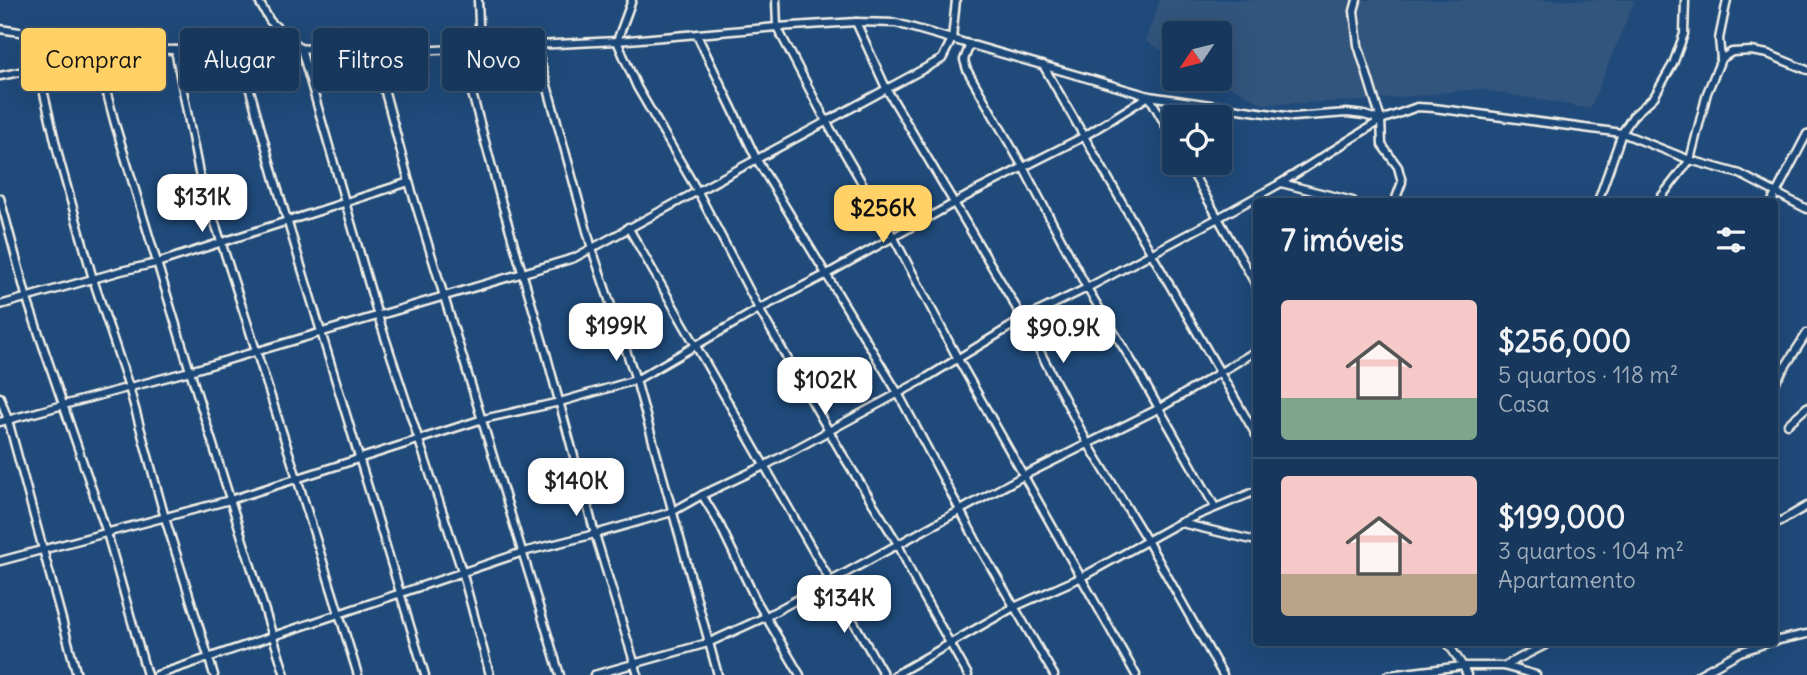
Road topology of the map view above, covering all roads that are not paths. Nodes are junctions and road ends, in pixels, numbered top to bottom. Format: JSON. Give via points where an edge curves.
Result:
{"nodes":[{"id":1,"x":258,"y":0,"type":"edge"},
{"id":2,"x":478,"y":0,"type":"edge"},
{"id":3,"x":632,"y":0,"type":"edge"},
{"id":4,"x":776,"y":0,"type":"edge"},
{"id":5,"x":956,"y":0,"type":"edge"},
{"id":6,"x":1357,"y":0,"type":"edge"},
{"id":7,"x":1685,"y":0,"type":"edge"},
{"id":8,"x":1727,"y":0,"type":"edge"},
{"id":9,"x":856,"y":22,"type":"junction"},
{"id":10,"x":777,"y":27,"type":"junction"},
{"id":11,"x":479,"y":28,"type":"edge"},
{"id":12,"x":0,"y":29,"type":"edge"},
{"id":13,"x":21,"y":32,"type":"edge"},
{"id":14,"x":697,"y":34,"type":"junction"},
{"id":15,"x":952,"y":39,"type":"junction"},
{"id":16,"x":617,"y":41,"type":"junction"},
{"id":17,"x":970,"y":44,"type":"junction"},
{"id":18,"x":545,"y":45,"type":"edge"},
{"id":19,"x":301,"y":48,"type":"junction"},
{"id":20,"x":313,"y":48,"type":"edge"},
{"id":21,"x":166,"y":50,"type":"edge"},
{"id":22,"x":175,"y":50,"type":"junction"},
{"id":23,"x":180,"y":50,"type":"edge"},
{"id":24,"x":1721,"y":59,"type":"junction"},
{"id":25,"x":1043,"y":65,"type":"junction"},
{"id":26,"x":1807,"y":70,"type":"edge"},
{"id":27,"x":21,"y":72,"type":"edge"},
{"id":28,"x":0,"y":76,"type":"edge"},
{"id":29,"x":545,"y":78,"type":"edge"},
{"id":30,"x":886,"y":88,"type":"junction"},
{"id":31,"x":43,"y":91,"type":"edge"},
{"id":32,"x":106,"y":91,"type":"edge"},
{"id":33,"x":250,"y":91,"type":"edge"},
{"id":34,"x":385,"y":91,"type":"edge"},
{"id":35,"x":472,"y":91,"type":"edge"},
{"id":36,"x":1149,"y":96,"type":"junction"},
{"id":37,"x":1162,"y":119,"type":"edge"},
{"id":38,"x":1381,"y":120,"type":"junction"},
{"id":39,"x":825,"y":121,"type":"junction"},
{"id":40,"x":1622,"y":132,"type":"junction"},
{"id":41,"x":1807,"y":134,"type":"edge"},
{"id":42,"x":1083,"y":137,"type":"junction"},
{"id":43,"x":757,"y":160,"type":"junction"},
{"id":44,"x":1690,"y":160,"type":"junction"},
{"id":45,"x":1023,"y":167,"type":"junction"},
{"id":46,"x":1194,"y":175,"type":"edge"},
{"id":47,"x":409,"y":182,"type":"junction"},
{"id":48,"x":1281,"y":183,"type":"junction"},
{"id":49,"x":698,"y":192,"type":"junction"},
{"id":50,"x":1777,"y":193,"type":"junction"},
{"id":51,"x":0,"y":198,"type":"edge"},
{"id":52,"x":1254,"y":198,"type":"edge"},
{"id":53,"x":1341,"y":198,"type":"edge"},
{"id":54,"x":1396,"y":198,"type":"edge"},
{"id":55,"x":1599,"y":198,"type":"edge"},
{"id":56,"x":1660,"y":198,"type":"edge"},
{"id":57,"x":1774,"y":198,"type":"edge"},
{"id":58,"x":1253,"y":199,"type":"edge"},
{"id":59,"x":955,"y":202,"type":"junction"},
{"id":60,"x":346,"y":203,"type":"junction"},
{"id":61,"x":1807,"y":209,"type":"edge"},
{"id":62,"x":1218,"y":218,"type":"junction"},
{"id":63,"x":287,"y":221,"type":"junction"},
{"id":64,"x":628,"y":227,"type":"junction"},
{"id":65,"x":894,"y":237,"type":"junction"},
{"id":66,"x":221,"y":242,"type":"junction"},
{"id":67,"x":592,"y":249,"type":"junction"},
{"id":68,"x":1151,"y":253,"type":"junction"},
{"id":69,"x":158,"y":263,"type":"junction"},
{"id":70,"x":522,"y":273,"type":"junction"},
{"id":71,"x":827,"y":274,"type":"junction"},
{"id":72,"x":93,"y":279,"type":"junction"},
{"id":73,"x":1253,"y":280,"type":"edge"},
{"id":74,"x":1087,"y":288,"type":"junction"},
{"id":75,"x":446,"y":296,"type":"junction"},
{"id":76,"x":27,"y":299,"type":"junction"},
{"id":77,"x":0,"y":305,"type":"edge"},
{"id":78,"x":759,"y":309,"type":"junction"},
{"id":79,"x":378,"y":316,"type":"junction"},
{"id":80,"x":1023,"y":319,"type":"junction"},
{"id":81,"x":321,"y":332,"type":"junction"},
{"id":82,"x":1807,"y":333,"type":"edge"},
{"id":83,"x":696,"y":345,"type":"junction"},
{"id":84,"x":255,"y":351,"type":"junction"},
{"id":85,"x":1253,"y":353,"type":"edge"},
{"id":86,"x":958,"y":359,"type":"junction"},
{"id":87,"x":190,"y":371,"type":"junction"},
{"id":88,"x":1221,"y":374,"type":"junction"},
{"id":89,"x":1778,"y":378,"type":"edge"},
{"id":90,"x":636,"y":380,"type":"junction"},
{"id":91,"x":130,"y":387,"type":"junction"},
{"id":92,"x":898,"y":393,"type":"junction"},
{"id":93,"x":0,"y":397,"type":"edge"},
{"id":94,"x":559,"y":402,"type":"junction"},
{"id":95,"x":63,"y":404,"type":"junction"},
{"id":96,"x":1807,"y":407,"type":"edge"},
{"id":97,"x":1160,"y":408,"type":"junction"},
{"id":98,"x":483,"y":419,"type":"junction"},
{"id":99,"x":8,"y":420,"type":"junction"},
{"id":100,"x":0,"y":422,"type":"edge"},
{"id":101,"x":1788,"y":424,"type":"dead end"},
{"id":102,"x":1253,"y":427,"type":"edge"},
{"id":103,"x":830,"y":430,"type":"junction"},
{"id":104,"x":419,"y":439,"type":"junction"},
{"id":105,"x":1087,"y":442,"type":"junction"},
{"id":106,"x":359,"y":459,"type":"junction"},
{"id":107,"x":766,"y":465,"type":"junction"},
{"id":108,"x":1025,"y":475,"type":"junction"},
{"id":109,"x":298,"y":478,"type":"junction"},
{"id":110,"x":1253,"y":492,"type":"edge"},
{"id":111,"x":702,"y":495,"type":"junction"},
{"id":112,"x":230,"y":500,"type":"junction"},
{"id":113,"x":1807,"y":506,"type":"edge"},
{"id":114,"x":1215,"y":507,"type":"junction"},
{"id":115,"x":673,"y":512,"type":"junction"},
{"id":116,"x":961,"y":512,"type":"junction"},
{"id":117,"x":165,"y":518,"type":"junction"},
{"id":118,"x":1179,"y":523,"type":"junction"},
{"id":119,"x":1778,"y":523,"type":"edge"},
{"id":120,"x":107,"y":533,"type":"junction"},
{"id":121,"x":595,"y":534,"type":"junction"},
{"id":122,"x":1253,"y":540,"type":"edge"},
{"id":123,"x":1148,"y":542,"type":"junction"},
{"id":124,"x":898,"y":544,"type":"junction"},
{"id":125,"x":43,"y":548,"type":"junction"},
{"id":126,"x":523,"y":552,"type":"junction"},
{"id":127,"x":0,"y":561,"type":"edge"},
{"id":128,"x":462,"y":571,"type":"junction"},
{"id":129,"x":1082,"y":577,"type":"junction"},
{"id":130,"x":829,"y":580,"type":"junction"},
{"id":131,"x":401,"y":592,"type":"junction"},
{"id":132,"x":1014,"y":607,"type":"junction"},
{"id":133,"x":338,"y":615,"type":"junction"},
{"id":134,"x":765,"y":617,"type":"junction"},
{"id":135,"x":1807,"y":634,"type":"edge"},
{"id":136,"x":272,"y":638,"type":"junction"},
{"id":137,"x":1778,"y":641,"type":"edge"},
{"id":138,"x":708,"y":643,"type":"junction"},
{"id":139,"x":951,"y":644,"type":"junction"},
{"id":140,"x":1450,"y":646,"type":"edge"},
{"id":141,"x":1543,"y":646,"type":"edge"},
{"id":142,"x":1759,"y":646,"type":"edge"},
{"id":143,"x":209,"y":659,"type":"junction"},
{"id":144,"x":635,"y":663,"type":"junction"},
{"id":145,"x":1463,"y":666,"type":"junction"},
{"id":146,"x":1504,"y":666,"type":"junction"},
{"id":147,"x":77,"y":675,"type":"edge"},
{"id":148,"x":147,"y":675,"type":"edge"},
{"id":149,"x":157,"y":675,"type":"edge"},
{"id":150,"x":214,"y":675,"type":"edge"},
{"id":151,"x":285,"y":675,"type":"edge"},
{"id":152,"x":358,"y":675,"type":"edge"},
{"id":153,"x":425,"y":675,"type":"edge"},
{"id":154,"x":489,"y":675,"type":"edge"},
{"id":155,"x":560,"y":675,"type":"edge"},
{"id":156,"x":594,"y":675,"type":"edge"},
{"id":157,"x":638,"y":675,"type":"edge"},
{"id":158,"x":718,"y":675,"type":"edge"},
{"id":159,"x":800,"y":675,"type":"edge"},
{"id":160,"x":884,"y":675,"type":"edge"},
{"id":161,"x":895,"y":675,"type":"edge"},
{"id":162,"x":968,"y":675,"type":"edge"},
{"id":163,"x":1054,"y":675,"type":"edge"},
{"id":164,"x":1136,"y":675,"type":"edge"},
{"id":165,"x":1223,"y":675,"type":"edge"},
{"id":166,"x":1388,"y":675,"type":"edge"},
{"id":167,"x":1467,"y":675,"type":"edge"},
{"id":168,"x":1536,"y":675,"type":"edge"},
{"id":169,"x":1698,"y":675,"type":"edge"}],
"edges":[{"from":1,"to":19,"type":"street","via":[[270,22]]},
{"from":2,"to":11,"type":"street"},
{"from":3,"to":16,"type":"street"},
{"from":4,"to":10,"type":"street"},
{"from":5,"to":15,"type":"street"},
{"from":6,"to":38,"type":"street","via":[[1358,45]]},
{"from":7,"to":40,"type":"street","via":[[1684,34],[1673,64],[1654,97]]},
{"from":8,"to":24,"type":"street","via":[[1718,39]]},
{"from":9,"to":10,"type":"street"},
{"from":9,"to":15,"type":"street","via":[[896,23]]},
{"from":9,"to":30,"type":"street"},
{"from":10,"to":14,"type":"street"},
{"from":10,"to":39,"type":"street"},
{"from":12,"to":13,"type":"street"},
{"from":14,"to":16,"type":"street"},
{"from":14,"to":43,"type":"street"},
{"from":15,"to":17,"type":"street"},
{"from":15,"to":30,"type":"street","via":[[942,59]]},
{"from":16,"to":18,"type":"street"},
{"from":16,"to":49,"type":"street"},
{"from":17,"to":25,"type":"street"},
{"from":17,"to":45,"type":"street","via":[[964,60],[967,70]]},
{"from":19,"to":20,"type":"street"},
{"from":19,"to":60,"type":"street"},
{"from":21,"to":22,"type":"street"},
{"from":22,"to":23,"type":"street"},
{"from":22,"to":66,"type":"street","via":[[199,173]]},
{"from":24,"to":26,"type":"street","via":[[1732,51],[1751,51]]},
{"from":24,"to":44,"type":"street"},
{"from":25,"to":36,"type":"street"},
{"from":25,"to":42,"type":"street"},
{"from":27,"to":28,"type":"street"},
{"from":29,"to":67,"type":"street"},
{"from":30,"to":39,"type":"street"},
{"from":30,"to":59,"type":"street"},
{"from":31,"to":72,"type":"street"},
{"from":32,"to":69,"type":"street"},
{"from":33,"to":63,"type":"street"},
{"from":34,"to":47,"type":"street"},
{"from":35,"to":70,"type":"street"},
{"from":36,"to":37,"type":"street"},
{"from":36,"to":38,"type":"street","via":[[1293,117],[1347,113]]},
{"from":36,"to":42,"type":"street"},
{"from":38,"to":40,"type":"street","via":[[1418,107]]},
{"from":38,"to":48,"type":"street"},
{"from":38,"to":54,"type":"street","via":[[1382,145],[1398,167],[1402,182]]},
{"from":39,"to":43,"type":"street"},
{"from":39,"to":65,"type":"street"},
{"from":40,"to":44,"type":"street"},
{"from":40,"to":55,"type":"street"},
{"from":41,"to":50,"type":"street"},
{"from":42,"to":45,"type":"street"},
{"from":42,"to":68,"type":"street"},
{"from":43,"to":49,"type":"street"},
{"from":43,"to":71,"type":"street"},
{"from":44,"to":50,"type":"street","via":[[1740,174]]},
{"from":44,"to":56,"type":"street"},
{"from":45,"to":59,"type":"street"},
{"from":45,"to":74,"type":"street"},
{"from":46,"to":62,"type":"street"},
{"from":47,"to":60,"type":"street"},
{"from":47,"to":75,"type":"street"},
{"from":48,"to":52,"type":"street"},
{"from":48,"to":53,"type":"street"},
{"from":49,"to":64,"type":"street"},
{"from":49,"to":78,"type":"street"},
{"from":50,"to":57,"type":"street"},
{"from":50,"to":61,"type":"street"},
{"from":51,"to":76,"type":"street"},
{"from":58,"to":62,"type":"street"},
{"from":59,"to":65,"type":"street"},
{"from":59,"to":80,"type":"street"},
{"from":60,"to":63,"type":"street"},
{"from":60,"to":79,"type":"street"},
{"from":62,"to":68,"type":"street"},
{"from":62,"to":73,"type":"street"},
{"from":63,"to":66,"type":"street"},
{"from":63,"to":81,"type":"street"},
{"from":64,"to":67,"type":"street"},
{"from":64,"to":83,"type":"street"},
{"from":65,"to":71,"type":"street"},
{"from":65,"to":86,"type":"street"},
{"from":66,"to":69,"type":"street"},
{"from":66,"to":84,"type":"street"},
{"from":67,"to":70,"type":"street"},
{"from":67,"to":90,"type":"street"},
{"from":68,"to":74,"type":"street"},
{"from":68,"to":88,"type":"street"},
{"from":69,"to":72,"type":"street"},
{"from":69,"to":87,"type":"street"},
{"from":70,"to":75,"type":"street"},
{"from":70,"to":94,"type":"street"},
{"from":71,"to":78,"type":"street"},
{"from":71,"to":92,"type":"street"},
{"from":72,"to":76,"type":"street"},
{"from":72,"to":91,"type":"street"},
{"from":74,"to":80,"type":"street"},
{"from":74,"to":97,"type":"street"},
{"from":75,"to":79,"type":"street"},
{"from":75,"to":98,"type":"street"},
{"from":76,"to":77,"type":"street"},
{"from":76,"to":95,"type":"street"},
{"from":78,"to":83,"type":"street"},
{"from":78,"to":103,"type":"street"},
{"from":79,"to":81,"type":"street"},
{"from":79,"to":104,"type":"street"},
{"from":80,"to":86,"type":"street"},
{"from":80,"to":105,"type":"street"},
{"from":81,"to":84,"type":"street"},
{"from":81,"to":106,"type":"street"},
{"from":82,"to":89,"type":"street"},
{"from":83,"to":90,"type":"street"},
{"from":83,"to":107,"type":"street"},
{"from":84,"to":87,"type":"street"},
{"from":84,"to":109,"type":"street"},
{"from":85,"to":88,"type":"street"},
{"from":86,"to":92,"type":"street"},
{"from":86,"to":108,"type":"street"},
{"from":87,"to":91,"type":"street"},
{"from":87,"to":112,"type":"street"},
{"from":88,"to":97,"type":"street"},
{"from":88,"to":102,"type":"street"},
{"from":90,"to":94,"type":"street"},
{"from":90,"to":115,"type":"street"},
{"from":91,"to":95,"type":"street"},
{"from":91,"to":117,"type":"street"},
{"from":92,"to":103,"type":"street"},
{"from":92,"to":116,"type":"street"},
{"from":93,"to":99,"type":"street"},
{"from":94,"to":98,"type":"street"},
{"from":94,"to":121,"type":"street"},
{"from":95,"to":99,"type":"street"},
{"from":95,"to":120,"type":"street"},
{"from":96,"to":101,"type":"street"},
{"from":97,"to":105,"type":"street"},
{"from":97,"to":114,"type":"street"},
{"from":98,"to":104,"type":"street"},
{"from":98,"to":126,"type":"street"},
{"from":99,"to":100,"type":"street"},
{"from":99,"to":125,"type":"street"},
{"from":103,"to":107,"type":"street"},
{"from":103,"to":124,"type":"street"},
{"from":104,"to":106,"type":"street"},
{"from":104,"to":128,"type":"street"},
{"from":105,"to":108,"type":"street"},
{"from":105,"to":123,"type":"street"},
{"from":106,"to":109,"type":"street"},
{"from":106,"to":131,"type":"street"},
{"from":107,"to":111,"type":"street"},
{"from":107,"to":130,"type":"street"},
{"from":108,"to":116,"type":"street"},
{"from":108,"to":129,"type":"street"},
{"from":109,"to":112,"type":"street"},
{"from":109,"to":133,"type":"street"},
{"from":110,"to":114,"type":"street"},
{"from":111,"to":115,"type":"street"},
{"from":111,"to":134,"type":"street"},
{"from":112,"to":117,"type":"street"},
{"from":112,"to":136,"type":"street"},
{"from":113,"to":119,"type":"street"},
{"from":114,"to":118,"type":"street"},
{"from":115,"to":121,"type":"street"},
{"from":115,"to":138,"type":"street"},
{"from":116,"to":124,"type":"street"},
{"from":116,"to":132,"type":"street"},
{"from":117,"to":120,"type":"street"},
{"from":117,"to":143,"type":"street"},
{"from":118,"to":122,"type":"street"},
{"from":118,"to":123,"type":"street"},
{"from":120,"to":125,"type":"street"},
{"from":120,"to":148,"type":"street"},
{"from":121,"to":126,"type":"street"},
{"from":121,"to":144,"type":"street"},
{"from":123,"to":129,"type":"street"},
{"from":123,"to":165,"type":"street"},
{"from":124,"to":130,"type":"street"},
{"from":124,"to":139,"type":"street"},
{"from":125,"to":127,"type":"street"},
{"from":125,"to":147,"type":"street"},
{"from":126,"to":128,"type":"street"},
{"from":126,"to":155,"type":"street"},
{"from":128,"to":131,"type":"street"},
{"from":128,"to":154,"type":"street"},
{"from":129,"to":132,"type":"street"},
{"from":129,"to":164,"type":"street"},
{"from":130,"to":134,"type":"street"},
{"from":130,"to":160,"type":"street"},
{"from":131,"to":133,"type":"street"},
{"from":131,"to":153,"type":"street"},
{"from":132,"to":139,"type":"street"},
{"from":132,"to":163,"type":"street"},
{"from":133,"to":136,"type":"street"},
{"from":133,"to":152,"type":"street"},
{"from":134,"to":138,"type":"street"},
{"from":134,"to":159,"type":"street"},
{"from":135,"to":137,"type":"street"},
{"from":136,"to":143,"type":"street"},
{"from":136,"to":151,"type":"street"},
{"from":138,"to":144,"type":"street"},
{"from":138,"to":158,"type":"street"},
{"from":139,"to":161,"type":"street"},
{"from":139,"to":162,"type":"street"},
{"from":140,"to":145,"type":"street"},
{"from":141,"to":146,"type":"street"},
{"from":142,"to":169,"type":"street"},
{"from":143,"to":149,"type":"street"},
{"from":143,"to":150,"type":"street"},
{"from":144,"to":156,"type":"street"},
{"from":144,"to":157,"type":"street"},
{"from":145,"to":146,"type":"street"},
{"from":145,"to":166,"type":"street"},
{"from":145,"to":167,"type":"street"},
{"from":146,"to":168,"type":"street"}]}
